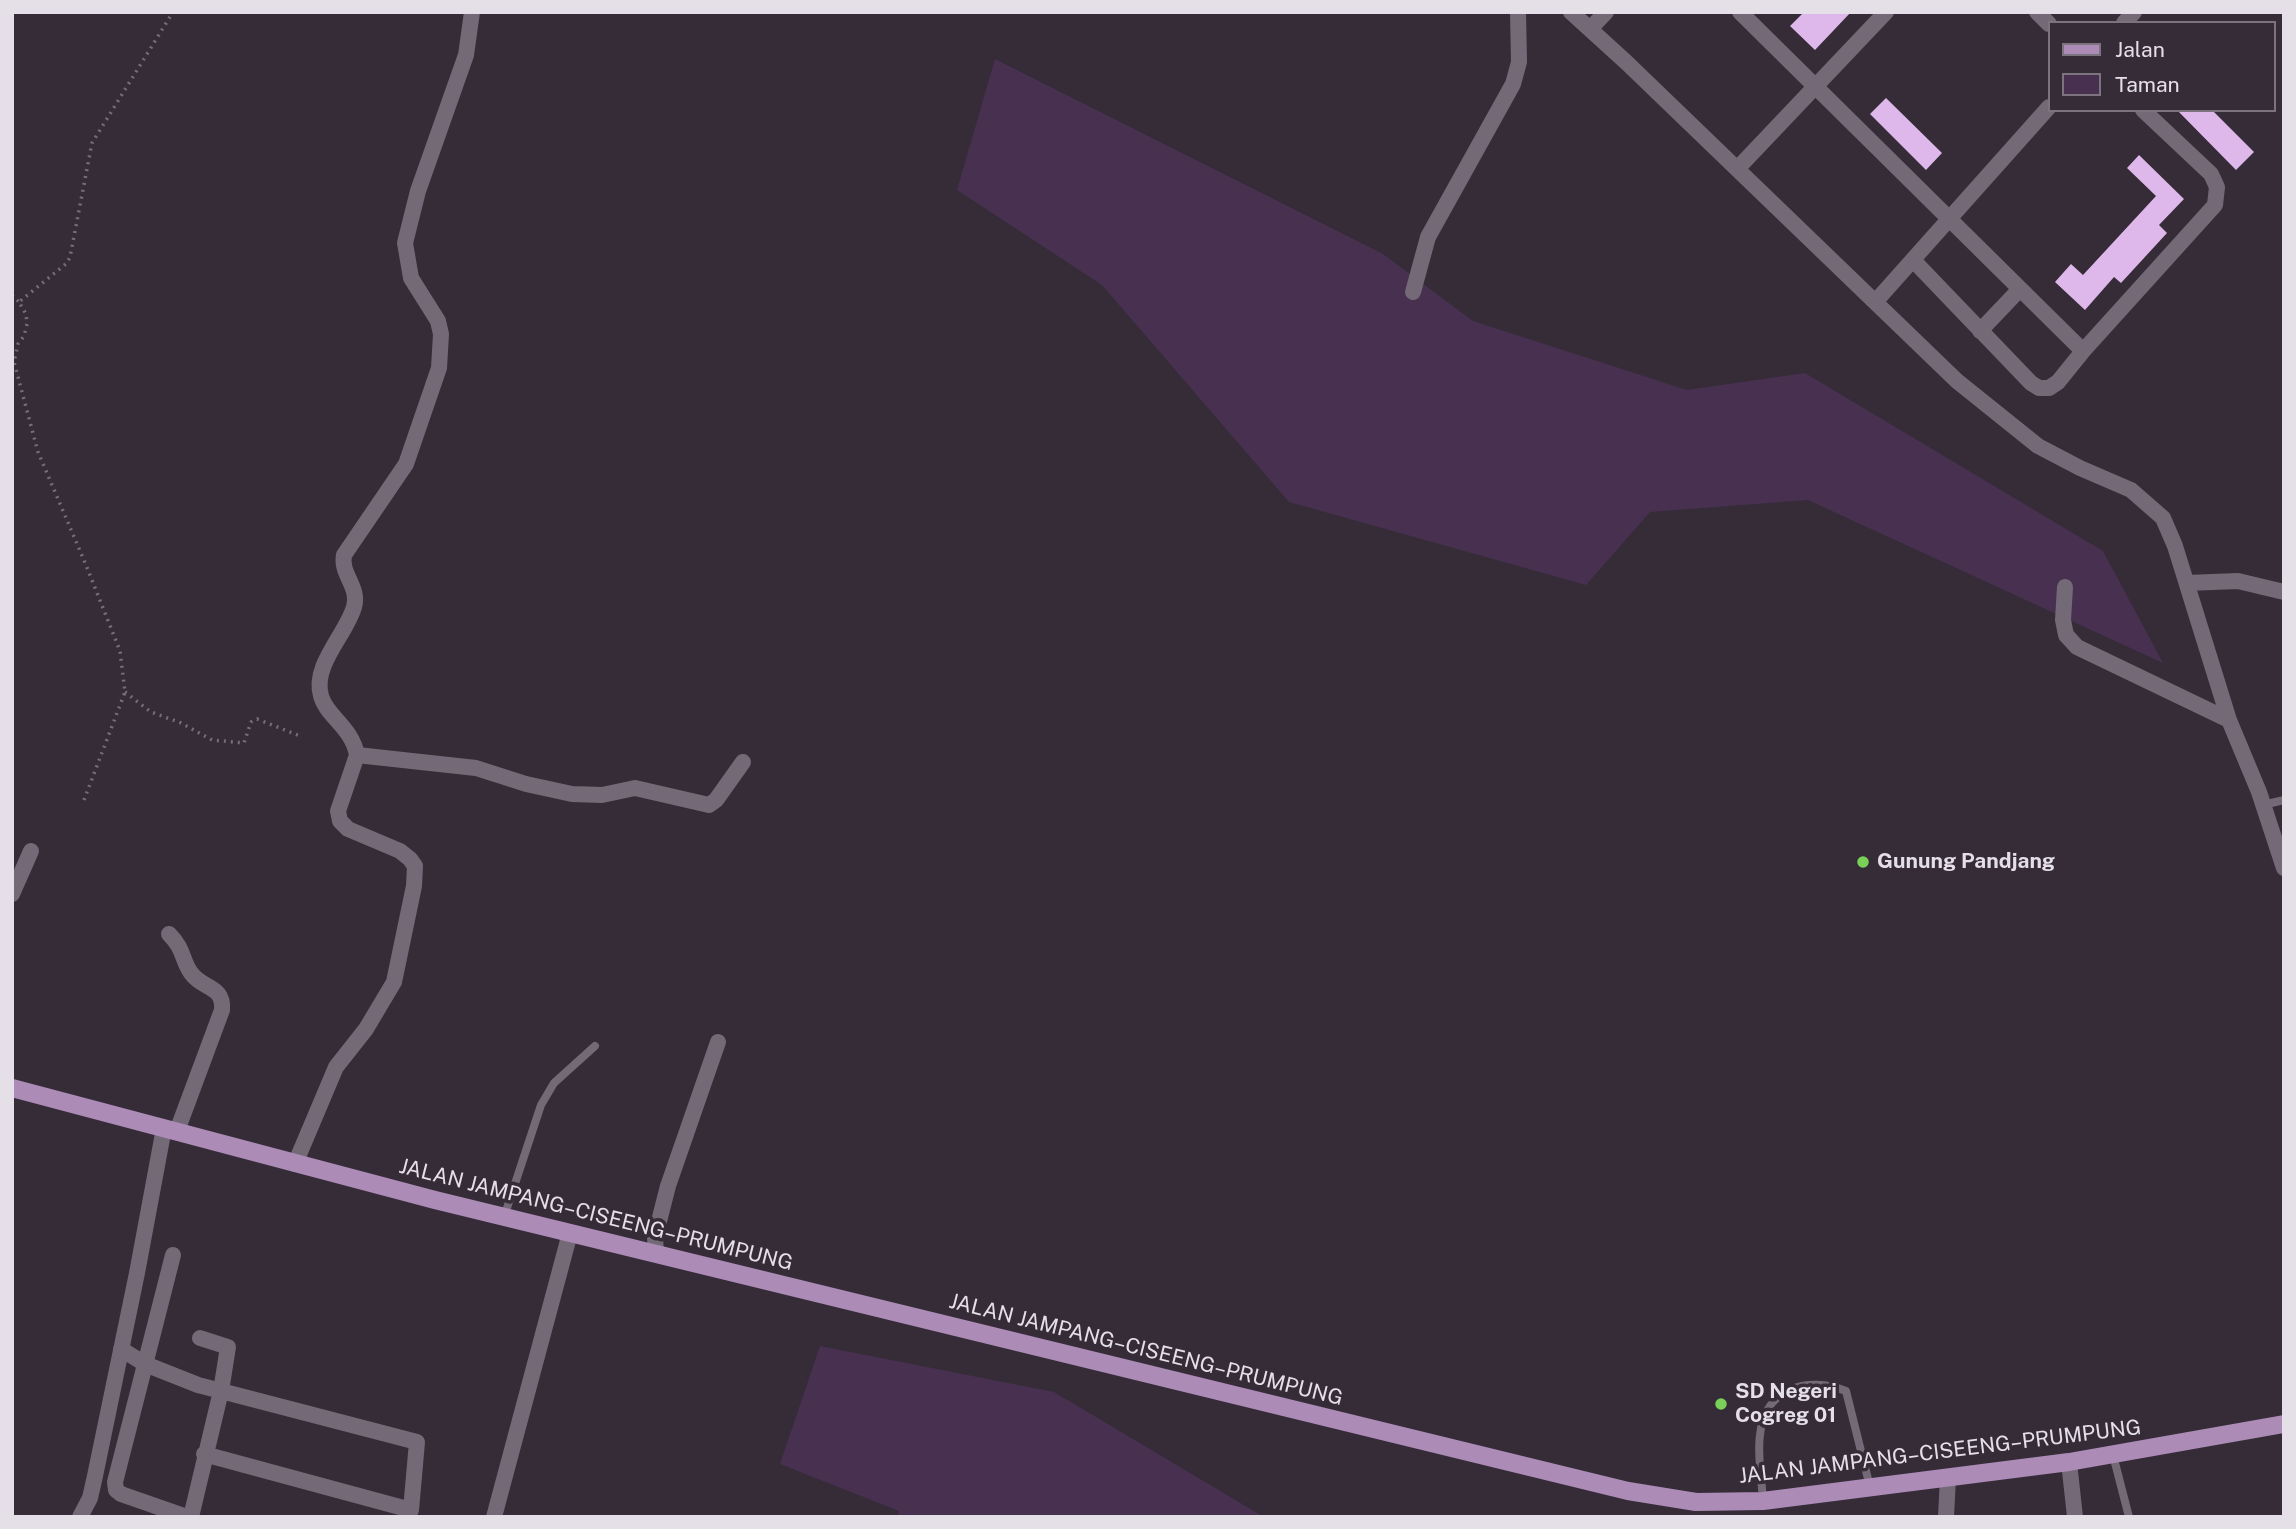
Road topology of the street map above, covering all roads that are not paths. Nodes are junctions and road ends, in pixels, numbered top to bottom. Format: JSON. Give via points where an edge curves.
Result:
{"nodes":[{"id":1,"x":472,"y":12,"type":"edge"},
{"id":2,"x":1518,"y":12,"type":"edge"},
{"id":3,"x":1571,"y":12,"type":"edge"},
{"id":4,"x":1606,"y":12,"type":"edge"},
{"id":5,"x":1740,"y":12,"type":"edge"},
{"id":6,"x":1886,"y":12,"type":"edge"},
{"id":7,"x":1591,"y":28,"type":"junction"},
{"id":8,"x":1815,"y":87,"type":"junction"},
{"id":9,"x":2048,"y":108,"type":"edge"},
{"id":10,"x":2145,"y":112,"type":"edge"},
{"id":11,"x":1737,"y":169,"type":"junction"},
{"id":12,"x":1949,"y":219,"type":"junction"},
{"id":13,"x":1913,"y":260,"type":"junction"},
{"id":14,"x":2019,"y":290,"type":"junction"},
{"id":15,"x":1413,"y":292,"type":"dead end"},
{"id":16,"x":1876,"y":301,"type":"junction"},
{"id":17,"x":1980,"y":331,"type":"junction"},
{"id":18,"x":2082,"y":351,"type":"junction"},
{"id":19,"x":2187,"y":583,"type":"junction"},
{"id":20,"x":2065,"y":587,"type":"dead end"},
{"id":21,"x":2284,"y":592,"type":"edge"},
{"id":22,"x":2230,"y":720,"type":"junction"},
{"id":23,"x":357,"y":755,"type":"junction"},
{"id":24,"x":743,"y":762,"type":"dead end"},
{"id":25,"x":2284,"y":800,"type":"edge"},
{"id":26,"x":2263,"y":805,"type":"junction"},
{"id":27,"x":31,"y":851,"type":"dead end"},
{"id":28,"x":2284,"y":868,"type":"edge"},
{"id":29,"x":12,"y":894,"type":"edge"},
{"id":30,"x":169,"y":934,"type":"dead end"},
{"id":31,"x":718,"y":1042,"type":"dead end"},
{"id":32,"x":595,"y":1046,"type":"dead end"},
{"id":33,"x":12,"y":1088,"type":"edge"},
{"id":34,"x":170,"y":1129,"type":"junction"},
{"id":35,"x":295,"y":1164,"type":"junction"},
{"id":36,"x":505,"y":1217,"type":"junction"},
{"id":37,"x":570,"y":1233,"type":"junction"},
{"id":38,"x":656,"y":1254,"type":"junction"},
{"id":39,"x":173,"y":1255,"type":"dead end"},
{"id":40,"x":200,"y":1338,"type":"dead end"},
{"id":41,"x":121,"y":1349,"type":"junction"},
{"id":42,"x":145,"y":1364,"type":"junction"},
{"id":43,"x":221,"y":1391,"type":"junction"},
{"id":44,"x":2284,"y":1424,"type":"edge"},
{"id":45,"x":204,"y":1454,"type":"junction"},
{"id":46,"x":2113,"y":1455,"type":"junction"},
{"id":47,"x":2069,"y":1462,"type":"junction"},
{"id":48,"x":1948,"y":1478,"type":"junction"},
{"id":49,"x":1870,"y":1488,"type":"junction"},
{"id":50,"x":1763,"y":1501,"type":"junction"},
{"id":51,"x":80,"y":1517,"type":"edge"},
{"id":52,"x":189,"y":1517,"type":"edge"},
{"id":53,"x":494,"y":1517,"type":"edge"},
{"id":54,"x":1946,"y":1517,"type":"edge"},
{"id":55,"x":2075,"y":1517,"type":"edge"},
{"id":56,"x":2129,"y":1517,"type":"edge"}],
"edges":[{"from":1,"to":23,"type":"street","via":[[466,55],[418,191],[405,243],[411,278],[438,321],[439,368],[406,464],[344,555],[343,567],[355,591],[354,607],[320,680],[322,701],[347,731]]},
{"from":2,"to":15,"type":"street","via":[[1519,62],[1513,84],[1428,237]]},
{"from":3,"to":7,"type":"street"},
{"from":4,"to":7,"type":"street"},
{"from":5,"to":8,"type":"street"},
{"from":6,"to":8,"type":"street"},
{"from":7,"to":11,"type":"street"},
{"from":8,"to":11,"type":"street"},
{"from":8,"to":12,"type":"street"},
{"from":9,"to":12,"type":"street"},
{"from":10,"to":18,"type":"street","via":[[2209,171],[2217,187],[2215,205]]},
{"from":11,"to":16,"type":"street"},
{"from":12,"to":13,"type":"street"},
{"from":12,"to":14,"type":"street"},
{"from":13,"to":16,"type":"street"},
{"from":13,"to":17,"type":"street"},
{"from":14,"to":17,"type":"street"},
{"from":14,"to":18,"type":"street"},
{"from":16,"to":19,"type":"street","via":[[1957,381],[2038,446],[2131,491],[2148,504],[2163,518]]},
{"from":17,"to":18,"type":"street","via":[[2039,388],[2058,382]]},
{"from":19,"to":21,"type":"street","via":[[2238,581]]},
{"from":19,"to":22,"type":"street"},
{"from":20,"to":22,"type":"street","via":[[2066,635],[2077,647]]},
{"from":22,"to":26,"type":"street"},
{"from":23,"to":24,"type":"street","via":[[476,768],[572,794],[602,795],[635,788],[709,805]]},
{"from":23,"to":35,"type":"street","via":[[338,811],[340,821],[410,859],[415,866],[414,886],[394,982],[336,1067]]},
{"from":25,"to":26,"type":"lane"},
{"from":26,"to":28,"type":"street"},
{"from":27,"to":29,"type":"street"},
{"from":30,"to":34,"type":"street","via":[[180,945],[192,974],[219,993],[223,1002]]},
{"from":31,"to":38,"type":"street","via":[[668,1186],[655,1237]]},
{"from":32,"to":36,"type":"lane","via":[[554,1083],[541,1105]]},
{"from":33,"to":34,"type":"main road","name":"JALAN JAMPANG–CISEENG–PRUMPUNG"},
{"from":34,"to":35,"type":"main road","name":"JALAN JAMPANG–CISEENG–PRUMPUNG"},
{"from":34,"to":41,"type":"street"},
{"from":35,"to":36,"type":"main road","name":"JALAN JAMPANG–CISEENG–PRUMPUNG"},
{"from":36,"to":37,"type":"main road","name":"JALAN JAMPANG–CISEENG–PRUMPUNG"},
{"from":37,"to":38,"type":"main road","name":"JALAN JAMPANG–CISEENG–PRUMPUNG"},
{"from":37,"to":53,"type":"street"},
{"from":38,"to":50,"type":"main road","name":"JALAN JAMPANG–CISEENG–PRUMPUNG","via":[[1628,1491],[1696,1502]]},
{"from":39,"to":42,"type":"street"},
{"from":40,"to":43,"type":"street","via":[[229,1347]]},
{"from":41,"to":42,"type":"street"},
{"from":41,"to":51,"type":"street","via":[[90,1498]]},
{"from":42,"to":43,"type":"street"},
{"from":42,"to":52,"type":"street","via":[[116,1490]]},
{"from":43,"to":45,"type":"street"},
{"from":43,"to":45,"type":"street","via":[[416,1442],[411,1510]]},
{"from":44,"to":46,"type":"main road","name":"JALAN JAMPANG–CISEENG–PRUMPUNG"},
{"from":45,"to":52,"type":"street"},
{"from":46,"to":47,"type":"main road","name":"JALAN JAMPANG–CISEENG–PRUMPUNG"},
{"from":46,"to":56,"type":"lane"},
{"from":47,"to":48,"type":"main road","name":"JALAN JAMPANG–CISEENG–PRUMPUNG"},
{"from":47,"to":55,"type":"street"},
{"from":48,"to":49,"type":"main road","name":"JALAN JAMPANG–CISEENG–PRUMPUNG"},
{"from":48,"to":54,"type":"street"},
{"from":49,"to":50,"type":"main road","name":"JALAN JAMPANG–CISEENG–PRUMPUNG"},
{"from":49,"to":50,"type":"lane","via":[[1846,1391],[1832,1386],[1798,1386],[1767,1409],[1760,1435]]}]}
